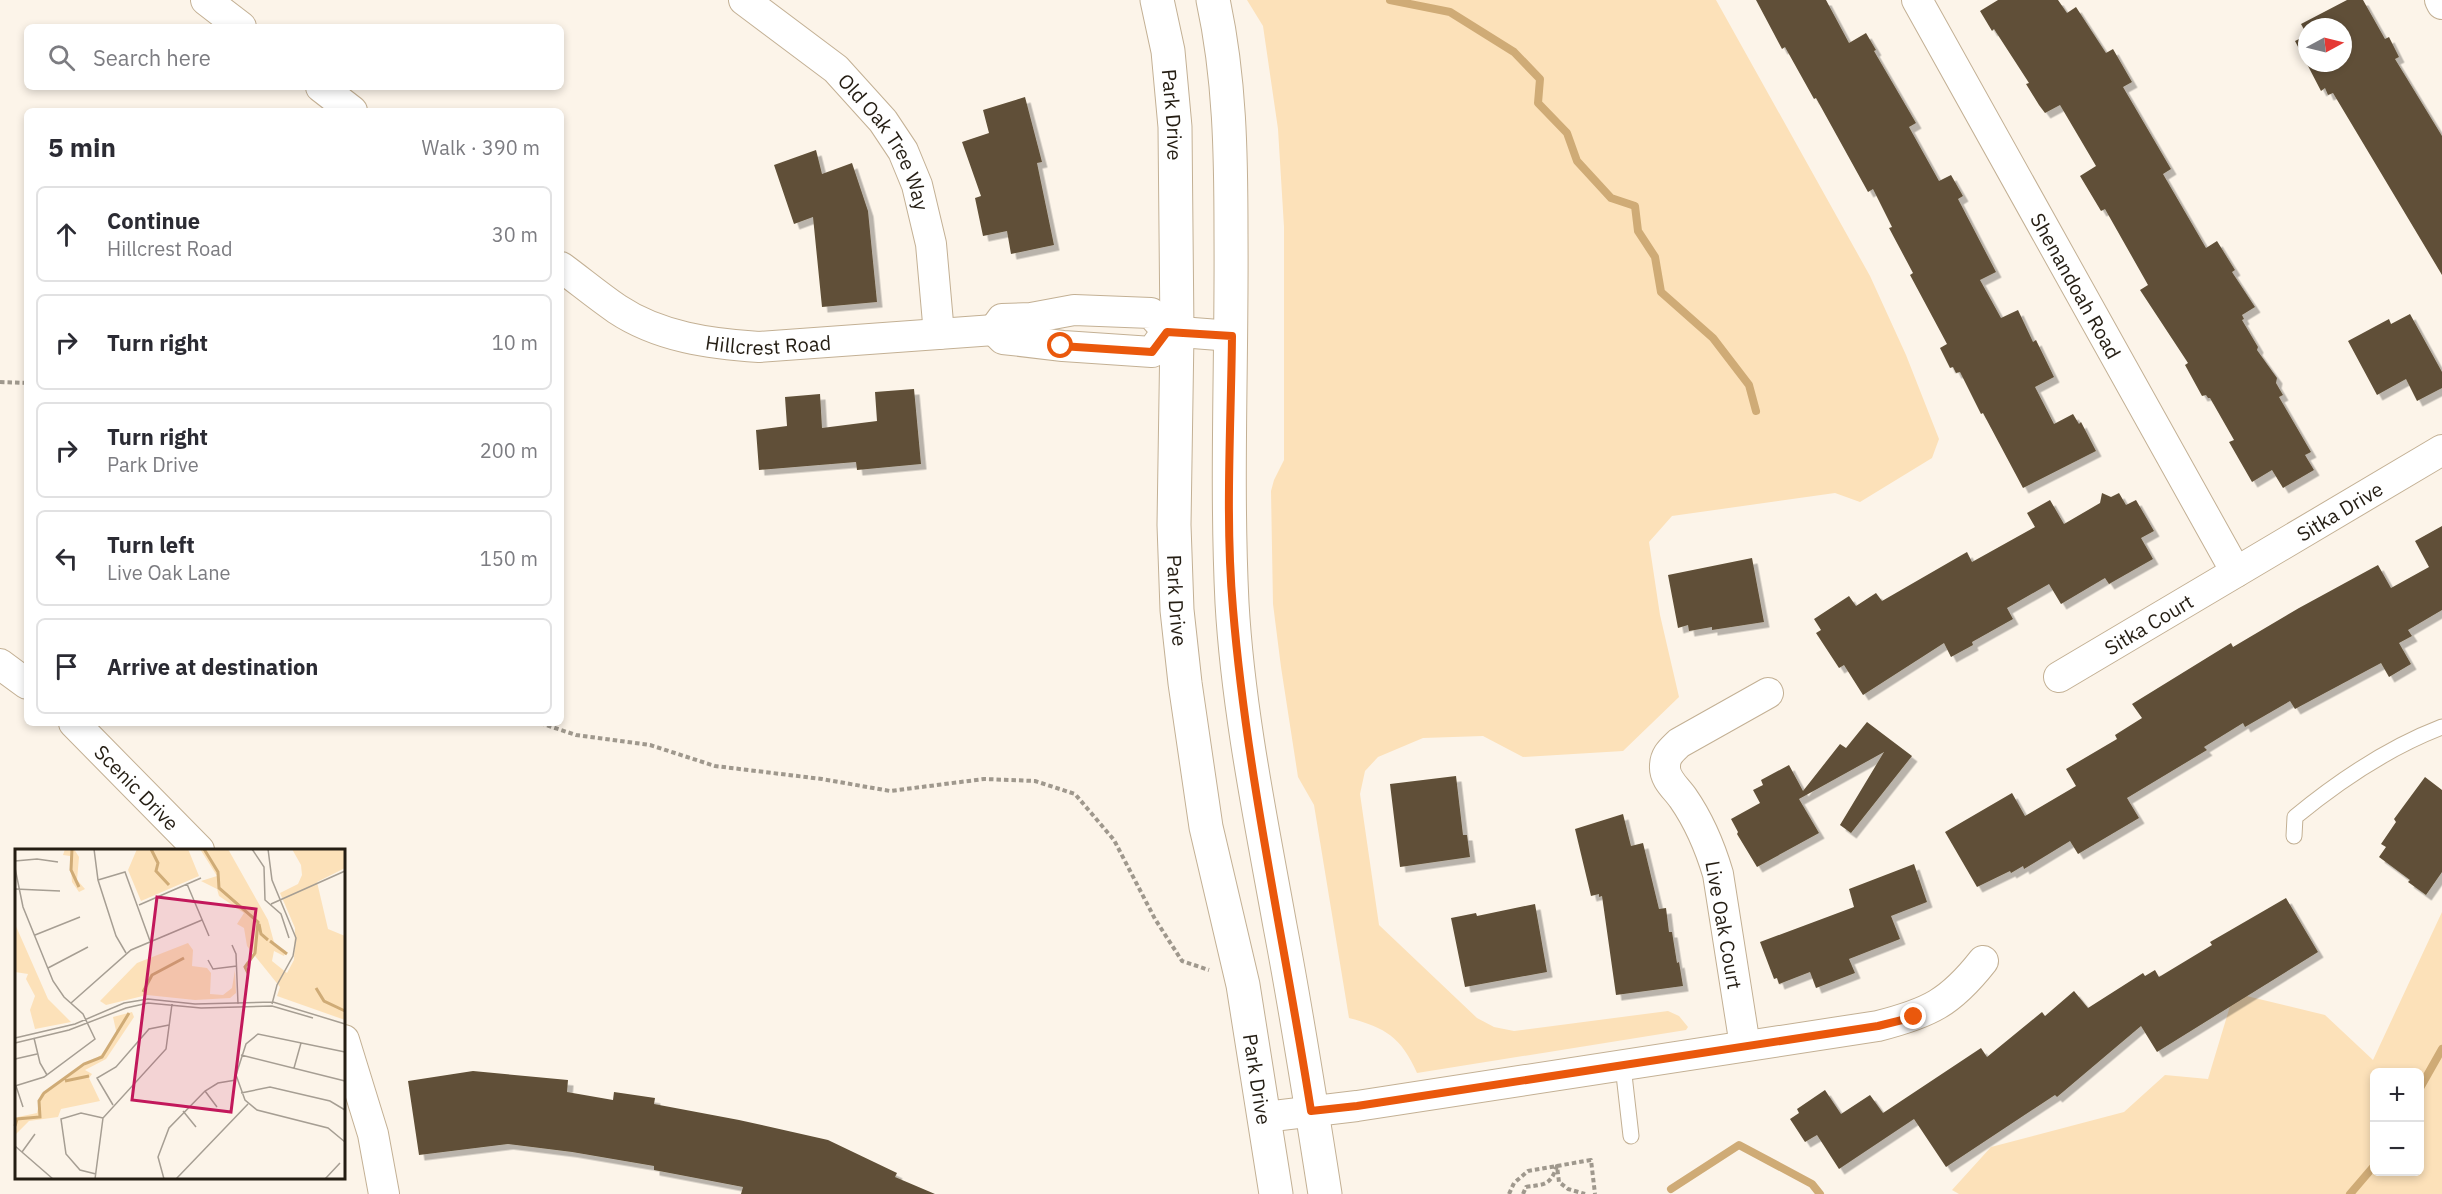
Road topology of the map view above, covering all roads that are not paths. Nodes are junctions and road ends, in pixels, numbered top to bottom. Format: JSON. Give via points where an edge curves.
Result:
{"nodes":[{"id":1,"x":206,"y":0,"type":"edge"},
{"id":2,"x":744,"y":0,"type":"edge"},
{"id":3,"x":1157,"y":0,"type":"edge"},
{"id":4,"x":1213,"y":0,"type":"edge"},
{"id":5,"x":1917,"y":0,"type":"edge"},
{"id":6,"x":238,"y":24,"type":"edge"},
{"id":7,"x":325,"y":90,"type":"edge"},
{"id":8,"x":348,"y":108,"type":"edge"},
{"id":9,"x":564,"y":269,"type":"edge"},
{"id":10,"x":1062,"y":313,"type":"junction"},
{"id":11,"x":994,"y":330,"type":"junction"},
{"id":12,"x":1172,"y":332,"type":"junction"},
{"id":13,"x":939,"y":334,"type":"junction"},
{"id":14,"x":1232,"y":336,"type":"junction"},
{"id":15,"x":1061,"y":346,"type":"junction"},
{"id":16,"x":2442,"y":450,"type":"edge"},
{"id":17,"x":2236,"y":572,"type":"junction"},
{"id":18,"x":0,"y":664,"type":"edge"},
{"id":19,"x":2060,"y":678,"type":"dead end"},
{"id":20,"x":24,"y":682,"type":"edge"},
{"id":21,"x":1768,"y":693,"type":"dead end"},
{"id":22,"x":77,"y":726,"type":"edge"},
{"id":23,"x":2442,"y":726,"type":"edge"},
{"id":24,"x":2294,"y":836,"type":"dead end"},
{"id":25,"x":198,"y":849,"type":"edge"},
{"id":26,"x":1983,"y":961,"type":"dead end"},
{"id":27,"x":345,"y":1043,"type":"edge"},
{"id":28,"x":1745,"y":1046,"type":"junction"},
{"id":29,"x":1623,"y":1066,"type":"junction"},
{"id":30,"x":1311,"y":1111,"type":"junction"},
{"id":31,"x":1264,"y":1117,"type":"junction"},
{"id":32,"x":1631,"y":1136,"type":"dead end"},
{"id":33,"x":384,"y":1194,"type":"edge"},
{"id":34,"x":1276,"y":1194,"type":"edge"},
{"id":35,"x":1324,"y":1194,"type":"edge"}],
"edges":[{"from":1,"to":6,"type":"street"},
{"from":2,"to":13,"type":"street","name":"Old Oak Tree Way","via":[[836,69],[903,151],[917,185],[931,244]]},
{"from":3,"to":12,"type":"street","name":"Park Drive","via":[[1168,51],[1175,127]]},
{"from":4,"to":14,"type":"street","via":[[1231,123]]},
{"from":5,"to":17,"type":"street","name":"Shenandoah Road"},
{"from":7,"to":8,"type":"street"},
{"from":9,"to":13,"type":"street","name":"Hillcrest Road","via":[[619,310],[652,326],[722,345],[759,347]]},
{"from":10,"to":11,"type":"street","name":"Hillcrest Road","via":[[1002,319]]},
{"from":10,"to":12,"type":"street","name":"Hillcrest Road","via":[[1151,313]]},
{"from":10,"to":15,"type":"street"},
{"from":11,"to":13,"type":"street","name":"Hillcrest Road"},
{"from":11,"to":15,"type":"street","name":"Hillcrest Road","via":[[1003,339]]},
{"from":12,"to":14,"type":"street"},
{"from":12,"to":15,"type":"street","name":"Hillcrest Road","via":[[1152,352]]},
{"from":12,"to":31,"type":"street","name":"Park Drive","via":[[1177,610],[1185,683],[1206,827],[1240,973]]},
{"from":14,"to":30,"type":"street","via":[[1230,525],[1238,665]]},
{"from":16,"to":17,"type":"street","name":"Sitka Drive"},
{"from":17,"to":19,"type":"street","name":"Sitka Court"},
{"from":18,"to":20,"type":"street"},
{"from":21,"to":28,"type":"street","name":"Live Oak Court","via":[[1679,742],[1668,753],[1664,767],[1669,781],[1696,819],[1718,874]]},
{"from":22,"to":25,"type":"street","name":"Scenic Drive"},
{"from":23,"to":24,"type":"lane","via":[[2394,748],[2329,789],[2295,817]]},
{"from":26,"to":28,"type":"street","via":[[1965,984],[1943,1002],[1914,1017]]},
{"from":27,"to":33,"type":"street","via":[[373,1134]]},
{"from":28,"to":29,"type":"street"},
{"from":29,"to":30,"type":"street"},
{"from":29,"to":32,"type":"lane"},
{"from":30,"to":31,"type":"street"},
{"from":30,"to":35,"type":"street"},
{"from":31,"to":34,"type":"street","name":"Park Drive"}]}
